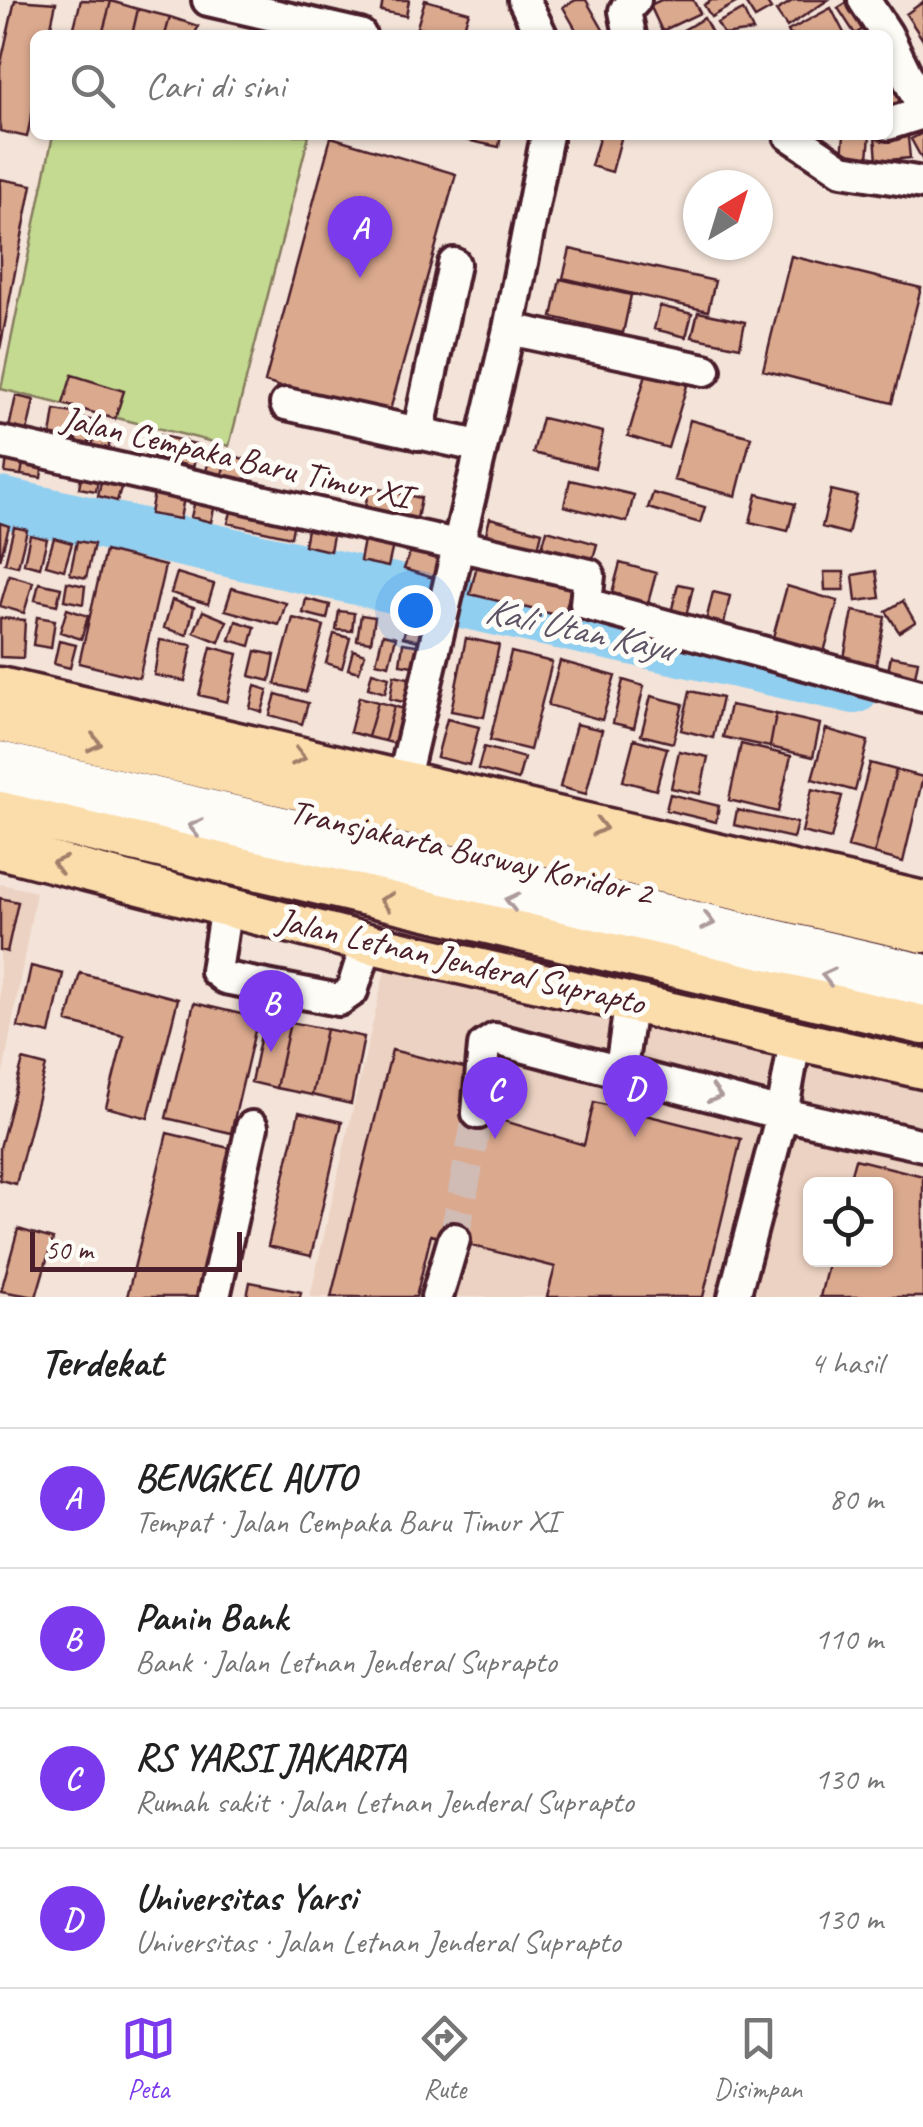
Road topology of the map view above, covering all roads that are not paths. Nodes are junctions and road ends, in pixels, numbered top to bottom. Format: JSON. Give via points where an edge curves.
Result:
{"nodes":[{"id":1,"x":208,"y":0,"type":"edge"},
{"id":2,"x":524,"y":0,"type":"edge"},
{"id":3,"x":635,"y":0,"type":"edge"},
{"id":4,"x":864,"y":0,"type":"edge"},
{"id":5,"x":338,"y":30,"type":"edge"},
{"id":6,"x":539,"y":30,"type":"edge"},
{"id":7,"x":629,"y":30,"type":"edge"},
{"id":8,"x":883,"y":30,"type":"edge"},
{"id":9,"x":893,"y":48,"type":"edge"},
{"id":10,"x":923,"y":111,"type":"edge"},
{"id":11,"x":893,"y":122,"type":"edge"},
{"id":12,"x":546,"y":140,"type":"edge"},
{"id":13,"x":797,"y":140,"type":"edge"},
{"id":14,"x":923,"y":183,"type":"edge"},
{"id":15,"x":454,"y":264,"type":"dead end"},
{"id":16,"x":509,"y":329,"type":"junction"},
{"id":17,"x":705,"y":370,"type":"dead end"},
{"id":18,"x":286,"y":404,"type":"dead end"},
{"id":19,"x":418,"y":434,"type":"junction"},
{"id":20,"x":0,"y":442,"type":"edge"},
{"id":21,"x":478,"y":446,"type":"junction"},
{"id":22,"x":454,"y":546,"type":"junction"},
{"id":23,"x":0,"y":687,"type":"edge"},
{"id":24,"x":923,"y":696,"type":"edge"},
{"id":25,"x":0,"y":722,"type":"edge"},
{"id":26,"x":0,"y":757,"type":"edge"},
{"id":27,"x":403,"y":782,"type":"junction"},
{"id":28,"x":0,"y":783,"type":"edge"},
{"id":29,"x":0,"y":811,"type":"edge"},
{"id":30,"x":0,"y":849,"type":"edge"},
{"id":31,"x":923,"y":901,"type":"edge"},
{"id":32,"x":226,"y":906,"type":"junction"},
{"id":33,"x":923,"y":933,"type":"edge"},
{"id":34,"x":367,"y":943,"type":"junction"},
{"id":35,"x":923,"y":969,"type":"edge"},
{"id":36,"x":923,"y":998,"type":"edge"},
{"id":37,"x":631,"y":999,"type":"junction"},
{"id":38,"x":923,"y":1024,"type":"edge"},
{"id":39,"x":795,"y":1041,"type":"junction"},
{"id":40,"x":923,"y":1068,"type":"edge"},
{"id":41,"x":621,"y":1069,"type":"junction"},
{"id":42,"x":478,"y":1113,"type":"tunnel mouth"},
{"id":43,"x":782,"y":1114,"type":"junction"},
{"id":44,"x":252,"y":1127,"type":"dead end"},
{"id":45,"x":923,"y":1146,"type":"edge"},
{"id":46,"x":454,"y":1238,"type":"tunnel mouth"},
{"id":47,"x":214,"y":1297,"type":"edge"},
{"id":48,"x":437,"y":1297,"type":"edge"},
{"id":49,"x":734,"y":1297,"type":"edge"}],
"edges":[{"from":1,"to":5,"type":"street"},
{"from":2,"to":6,"type":"street"},
{"from":3,"to":7,"type":"street","via":[[624,10]]},
{"from":4,"to":8,"type":"street"},
{"from":9,"to":10,"type":"street"},
{"from":10,"to":11,"type":"street"},
{"from":12,"to":16,"type":"street"},
{"from":13,"to":14,"type":"street","via":[[842,170]]},
{"from":15,"to":19,"type":"street"},
{"from":16,"to":17,"type":"street"},
{"from":16,"to":21,"type":"street"},
{"from":18,"to":19,"type":"street"},
{"from":19,"to":21,"type":"street"},
{"from":20,"to":22,"type":"street","name":"Jalan Cempaka Baru Timur XI"},
{"from":21,"to":22,"type":"street"},
{"from":22,"to":24,"type":"street","name":"Jalan Cempaka Baru Timur XI","via":[[588,575],[586,604]]},
{"from":22,"to":27,"type":"street"},
{"from":23,"to":27,"type":"main road","one_way":true},
{"from":25,"to":33,"type":"main road","one_way":true},
{"from":26,"to":35,"type":"street","name":"Transjakarta Busway Koridor 2","one_way":true},
{"from":27,"to":31,"type":"main road","one_way":true},
{"from":36,"to":28,"type":"street","name":"Transjakarta Busway Koridor 2","one_way":true},
{"from":38,"to":29,"type":"main road","name":"Jalan Letnan Jenderal Suprapto","one_way":true},
{"from":32,"to":30,"type":"main road","name":"Jalan Letnan Jenderal Suprapto","one_way":true},
{"from":32,"to":34,"type":"main road","name":"Jalan Letnan Jenderal Suprapto"},
{"from":32,"to":34,"type":"street","via":[[215,960],[225,978],[339,1000],[352,991]]},
{"from":34,"to":37,"type":"main road","name":"Jalan Letnan Jenderal Suprapto"},
{"from":37,"to":39,"type":"main road","name":"Jalan Letnan Jenderal Suprapto"},
{"from":37,"to":41,"type":"street"},
{"from":39,"to":40,"type":"main road","name":"Jalan Letnan Jenderal Suprapto"},
{"from":39,"to":43,"type":"street"},
{"from":41,"to":42,"type":"street","via":[[487,1040]]},
{"from":41,"to":43,"type":"street","one_way":true},
{"from":43,"to":45,"type":"street"},
{"from":43,"to":49,"type":"street"},
{"from":44,"to":47,"type":"street"},
{"from":46,"to":48,"type":"street"}]}
